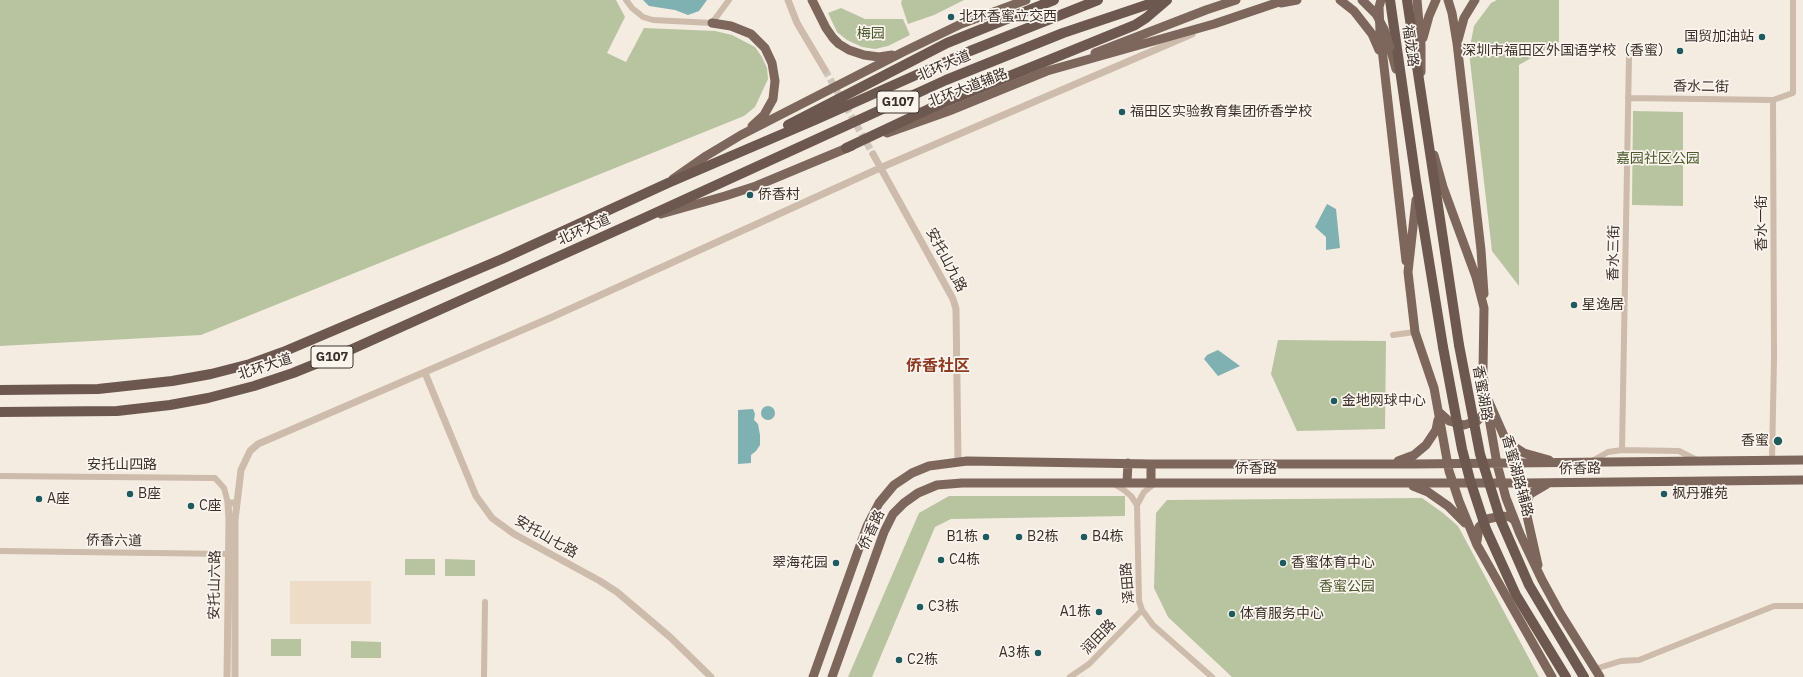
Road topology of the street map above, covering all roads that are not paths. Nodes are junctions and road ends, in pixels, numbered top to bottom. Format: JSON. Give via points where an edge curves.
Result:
{"nodes":[{"id":1,"x":626,"y":0,"type":"edge"},
{"id":2,"x":729,"y":0,"type":"edge"},
{"id":3,"x":788,"y":0,"type":"edge"},
{"id":4,"x":812,"y":0,"type":"edge"},
{"id":5,"x":1026,"y":0,"type":"edge"},
{"id":6,"x":1054,"y":0,"type":"edge"},
{"id":7,"x":1098,"y":0,"type":"edge"},
{"id":8,"x":1161,"y":0,"type":"edge"},
{"id":9,"x":1167,"y":0,"type":"edge"},
{"id":10,"x":1236,"y":0,"type":"edge"},
{"id":11,"x":1285,"y":0,"type":"edge"},
{"id":12,"x":1297,"y":0,"type":"edge"},
{"id":13,"x":1340,"y":0,"type":"edge"},
{"id":14,"x":1362,"y":0,"type":"edge"},
{"id":15,"x":1381,"y":0,"type":"edge"},
{"id":16,"x":1390,"y":0,"type":"edge"},
{"id":17,"x":1408,"y":0,"type":"edge"},
{"id":18,"x":1417,"y":0,"type":"edge"},
{"id":19,"x":1436,"y":0,"type":"edge"},
{"id":20,"x":1448,"y":0,"type":"edge"},
{"id":21,"x":1475,"y":0,"type":"edge"},
{"id":22,"x":1793,"y":0,"type":"edge"},
{"id":23,"x":1271,"y":4,"type":"junction"},
{"id":24,"x":712,"y":23,"type":"junction"},
{"id":25,"x":1214,"y":24,"type":"junction"},
{"id":26,"x":1457,"y":43,"type":"junction"},
{"id":27,"x":1417,"y":45,"type":"junction"},
{"id":28,"x":1393,"y":48,"type":"junction"},
{"id":29,"x":903,"y":52,"type":"junction"},
{"id":30,"x":1629,"y":56,"type":"dead end"},
{"id":31,"x":1383,"y":60,"type":"junction"},
{"id":32,"x":825,"y":70,"type":"tunnel mouth"},
{"id":33,"x":1047,"y":71,"type":"junction"},
{"id":34,"x":1421,"y":92,"type":"joint"},
{"id":35,"x":1628,"y":98,"type":"junction"},
{"id":36,"x":1773,"y":100,"type":"junction"},
{"id":37,"x":1426,"y":127,"type":"junction"},
{"id":38,"x":741,"y":135,"type":"junction"},
{"id":39,"x":846,"y":148,"type":"junction"},
{"id":40,"x":744,"y":149,"type":"junction"},
{"id":41,"x":873,"y":154,"type":"tunnel mouth"},
{"id":42,"x":880,"y":168,"type":"junction"},
{"id":43,"x":1416,"y":181,"type":"junction"},
{"id":44,"x":668,"y":183,"type":"junction"},
{"id":45,"x":642,"y":219,"type":"junction"},
{"id":46,"x":1408,"y":272,"type":"junction"},
{"id":47,"x":1484,"y":308,"type":"junction"},
{"id":48,"x":1416,"y":332,"type":"junction"},
{"id":49,"x":1393,"y":335,"type":"dead end"},
{"id":50,"x":424,"y":373,"type":"junction"},
{"id":51,"x":0,"y":390,"type":"edge"},
{"id":52,"x":1484,"y":390,"type":"junction"},
{"id":53,"x":1438,"y":410,"type":"junction"},
{"id":54,"x":1487,"y":411,"type":"junction"},
{"id":55,"x":0,"y":412,"type":"edge"},
{"id":56,"x":1622,"y":450,"type":"junction"},
{"id":57,"x":1772,"y":460,"type":"junction"},
{"id":58,"x":1803,"y":460,"type":"edge"},
{"id":59,"x":1699,"y":461,"type":"junction"},
{"id":60,"x":958,"y":462,"type":"junction"},
{"id":61,"x":1589,"y":462,"type":"junction"},
{"id":62,"x":1128,"y":463,"type":"junction"},
{"id":63,"x":1151,"y":464,"type":"junction"},
{"id":64,"x":1383,"y":464,"type":"junction"},
{"id":65,"x":1447,"y":464,"type":"junction"},
{"id":66,"x":1497,"y":464,"type":"junction"},
{"id":67,"x":1558,"y":464,"type":"junction"},
{"id":68,"x":0,"y":476,"type":"edge"},
{"id":69,"x":1803,"y":480,"type":"edge"},
{"id":70,"x":1106,"y":482,"type":"junction"},
{"id":71,"x":1127,"y":482,"type":"junction"},
{"id":72,"x":1154,"y":482,"type":"junction"},
{"id":73,"x":1404,"y":483,"type":"junction"},
{"id":74,"x":1502,"y":483,"type":"junction"},
{"id":75,"x":1554,"y":483,"type":"junction"},
{"id":76,"x":1453,"y":484,"type":"junction"},
{"id":77,"x":228,"y":503,"type":"junction"},
{"id":78,"x":237,"y":503,"type":"junction"},
{"id":79,"x":1137,"y":505,"type":"junction"},
{"id":80,"x":1514,"y":520,"type":"junction"},
{"id":81,"x":1476,"y":542,"type":"junction"},
{"id":82,"x":0,"y":552,"type":"edge"},
{"id":83,"x":229,"y":554,"type":"junction"},
{"id":84,"x":1542,"y":580,"type":"junction"},
{"id":85,"x":485,"y":602,"type":"dead end"},
{"id":86,"x":1803,"y":606,"type":"edge"},
{"id":87,"x":1142,"y":610,"type":"junction"},
{"id":88,"x":1595,"y":668,"type":"junction"},
{"id":89,"x":227,"y":677,"type":"edge"},
{"id":90,"x":234,"y":677,"type":"edge"},
{"id":91,"x":484,"y":677,"type":"edge"},
{"id":92,"x":711,"y":677,"type":"edge"},
{"id":93,"x":812,"y":677,"type":"edge"},
{"id":94,"x":832,"y":677,"type":"edge"},
{"id":95,"x":1070,"y":677,"type":"edge"},
{"id":96,"x":1212,"y":677,"type":"edge"},
{"id":97,"x":1552,"y":677,"type":"edge"},
{"id":98,"x":1566,"y":677,"type":"edge"},
{"id":99,"x":1584,"y":677,"type":"edge"},
{"id":100,"x":1600,"y":677,"type":"edge"}],
"edges":[{"from":1,"to":24,"type":"street","via":[[643,17],[653,20]]},
{"from":2,"to":24,"type":"street"},
{"from":3,"to":32,"type":"street","via":[[797,23]]},
{"from":4,"to":29,"type":"main road","via":[[833,38],[849,50],[872,57]]},
{"from":5,"to":29,"type":"main road","via":[[961,24]]},
{"from":6,"to":40,"type":"highway","via":[[947,43]]},
{"from":7,"to":40,"type":"highway","name":"北环大道","number":"G107","via":[[970,51],[816,120]]},
{"from":8,"to":45,"type":"highway","name":"北环大道","number":"G107","via":[[1063,33],[946,80]]},
{"from":9,"to":39,"type":"highway","via":[[1135,25],[931,108]]},
{"from":10,"to":33,"type":"main road"},
{"from":11,"to":23,"type":"main road","name":"北环大道辅路"},
{"from":12,"to":23,"type":"main road"},
{"from":13,"to":31,"type":"main road","via":[[1354,11],[1372,34]]},
{"from":14,"to":28,"type":"main road","bridge":true,"via":[[1376,14]]},
{"from":15,"to":31,"type":"main road","via":[[1379,16]]},
{"from":16,"to":28,"type":"highway","name":"福龙路"},
{"from":17,"to":27,"type":"highway","name":"福龙路"},
{"from":18,"to":27,"type":"main road"},
{"from":19,"to":27,"type":"main road"},
{"from":20,"to":26,"type":"main road"},
{"from":21,"to":26,"type":"main road","via":[[1464,18]]},
{"from":22,"to":36,"type":"street","via":[[1793,93]]},
{"from":23,"to":25,"type":"main road","name":"北环大道辅路"},
{"from":24,"to":38,"type":"main road","via":[[751,34],[765,48],[772,63],[775,80],[773,99],[761,119]]},
{"from":25,"to":33,"type":"main road","name":"北环大道辅路"},
{"from":25,"to":42,"type":"street"},
{"from":26,"to":47,"type":"main road","via":[[1483,269]]},
{"from":27,"to":34,"type":"highway","name":"福龙路"},
{"from":28,"to":43,"type":"highway","name":"福龙路","via":[[1404,96]]},
{"from":29,"to":38,"type":"main road"},
{"from":30,"to":35,"type":"street","name":"香水三街"},
{"from":31,"to":46,"type":"main road"},
{"from":33,"to":39,"type":"main road","name":"北环大道辅路","via":[[949,111]]},
{"from":34,"to":37,"type":"highway","name":"香蜜湖路"},
{"from":35,"to":36,"type":"street","name":"香水二街"},
{"from":35,"to":56,"type":"street","name":"香水三街"},
{"from":36,"to":57,"type":"street","name":"香水一街"},
{"from":37,"to":47,"type":"main road","name":"香蜜湖路辅路","via":[[1443,187],[1476,277]]},
{"from":37,"to":99,"type":"highway","name":"香蜜湖路","bridge":true,"via":[[1459,345],[1480,454],[1503,526],[1532,589]]},
{"from":38,"to":44,"type":"main road","via":[[685,169]]},
{"from":39,"to":45,"type":"main road","name":"北环大道辅路","via":[[750,188]]},
{"from":40,"to":44,"type":"highway","name":"北环大道","number":"G107"},
{"from":41,"to":42,"type":"street","name":"安托山九路"},
{"from":42,"to":50,"type":"street"},
{"from":42,"to":60,"type":"street","name":"安托山九路","via":[[953,299],[956,310]]},
{"from":43,"to":46,"type":"main road","via":[[1416,211]]},
{"from":43,"to":98,"type":"highway","bridge":true,"via":[[1443,347],[1470,480],[1486,529],[1516,595]]},
{"from":44,"to":51,"type":"highway","name":"北环大道","number":"G107","via":[[502,259],[324,336],[250,364],[211,374],[131,386]]},
{"from":45,"to":55,"type":"highway","name":"北环大道","number":"G107","via":[[350,350],[254,386],[185,402],[117,411]]},
{"from":46,"to":48,"type":"main road"},
{"from":47,"to":52,"type":"main road","name":"香蜜湖路辅路"},
{"from":48,"to":49,"type":"street"},
{"from":48,"to":53,"type":"main road","via":[[1433,382]]},
{"from":50,"to":78,"type":"street","name":"安托山六路","via":[[258,444],[246,457],[241,470]]},
{"from":50,"to":92,"type":"street","name":"安托山七路","via":[[476,496],[492,518],[514,534],[617,592],[670,636]]},
{"from":52,"to":54,"type":"main road","name":"香蜜湖路辅路"},
{"from":52,"to":67,"type":"main road","via":[[1510,444],[1524,453]]},
{"from":53,"to":54,"type":"main road","via":[[1448,421],[1464,425],[1478,420]]},
{"from":53,"to":64,"type":"main road","via":[[1436,430],[1426,445],[1406,459]]},
{"from":53,"to":65,"type":"main road"},
{"from":54,"to":66,"type":"main road","name":"香蜜湖路辅路"},
{"from":56,"to":59,"type":"street","name":"侨香路","via":[[1679,451]]},
{"from":56,"to":61,"type":"street","name":"侨香路","via":[[1608,452]]},
{"from":57,"to":58,"type":"main road","name":"侨香路"},
{"from":57,"to":59,"type":"main road","name":"侨香路"},
{"from":59,"to":61,"type":"main road","name":"侨香路"},
{"from":60,"to":62,"type":"main road","name":"侨香路","via":[[967,460]]},
{"from":60,"to":93,"type":"main road","name":"侨香路","via":[[929,466],[912,473],[894,485],[879,503],[867,526]]},
{"from":61,"to":67,"type":"main road","name":"侨香路"},
{"from":62,"to":63,"type":"main road","name":"侨香路"},
{"from":62,"to":71,"type":"main road"},
{"from":63,"to":64,"type":"main road","name":"侨香路"},
{"from":63,"to":72,"type":"main road"},
{"from":64,"to":65,"type":"main road","name":"侨香路"},
{"from":65,"to":66,"type":"main road","name":"侨香路"},
{"from":65,"to":76,"type":"main road"},
{"from":66,"to":67,"type":"main road","name":"侨香路"},
{"from":66,"to":74,"type":"main road","name":"香蜜湖路辅路"},
{"from":68,"to":77,"type":"street","name":"安托山四路","via":[[215,478],[224,488]]},
{"from":69,"to":75,"type":"main road","name":"侨香路"},
{"from":70,"to":71,"type":"main road","name":"侨香路"},
{"from":70,"to":79,"type":"street","via":[[1124,490]]},
{"from":70,"to":94,"type":"main road","name":"侨香路","via":[[962,483],[937,485],[918,493],[893,514],[884,532]]},
{"from":71,"to":72,"type":"main road","name":"侨香路"},
{"from":72,"to":73,"type":"main road","name":"侨香路"},
{"from":72,"to":79,"type":"street","via":[[1144,492]]},
{"from":73,"to":76,"type":"main road","name":"侨香路"},
{"from":73,"to":81,"type":"main road","via":[[1424,490],[1448,506],[1464,521]]},
{"from":74,"to":75,"type":"main road","name":"侨香路"},
{"from":74,"to":76,"type":"main road","name":"侨香路"},
{"from":74,"to":80,"type":"main road","name":"香蜜湖路辅路"},
{"from":75,"to":84,"type":"main road","via":[[1546,484],[1534,491],[1526,505]]},
{"from":76,"to":81,"type":"main road"},
{"from":77,"to":78,"type":"street"},
{"from":77,"to":83,"type":"street","name":"安托山六路"},
{"from":78,"to":90,"type":"street","name":"安托山六路","via":[[234,520]]},
{"from":79,"to":87,"type":"street","name":"泽田路","via":[[1138,594]]},
{"from":80,"to":81,"type":"main road","via":[[1502,516],[1484,521],[1478,530]]},
{"from":80,"to":84,"type":"main road","name":"香蜜湖路辅路"},
{"from":81,"to":97,"type":"main road"},
{"from":82,"to":83,"type":"street","name":"侨香六道"},
{"from":83,"to":89,"type":"street","name":"安托山六路"},
{"from":84,"to":88,"type":"main road","name":"香蜜湖路辅路"},
{"from":85,"to":91,"type":"street"},
{"from":86,"to":88,"type":"street","via":[[1774,606],[1639,660],[1621,661]]},
{"from":87,"to":95,"type":"street","name":"润田路","via":[[1089,664]]},
{"from":87,"to":96,"type":"street","name":"泽田路","via":[[1153,625]]},
{"from":88,"to":100,"type":"main road","name":"香蜜湖路辅路"}]}
